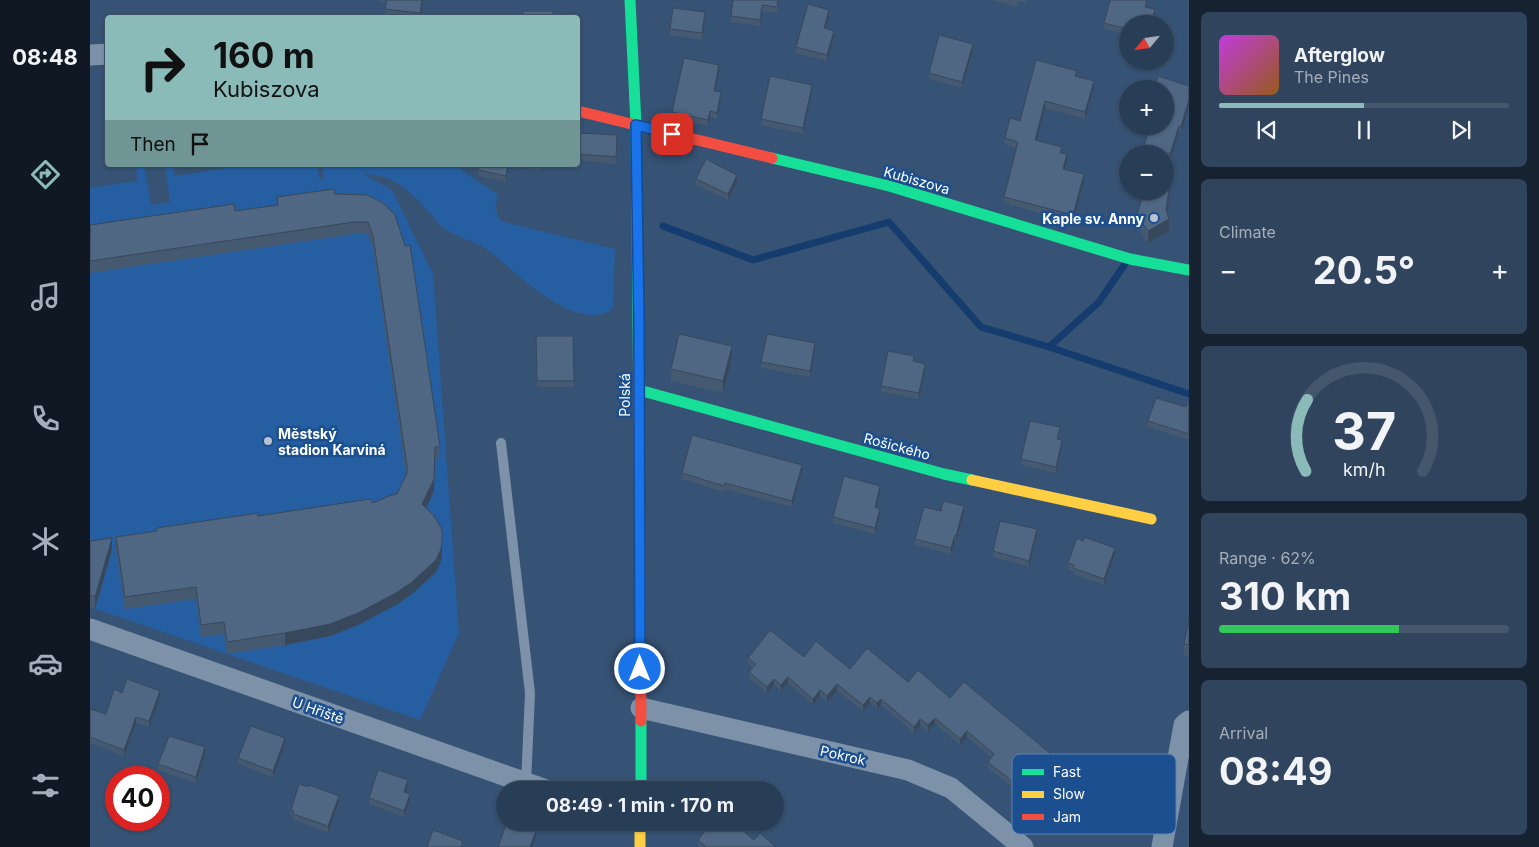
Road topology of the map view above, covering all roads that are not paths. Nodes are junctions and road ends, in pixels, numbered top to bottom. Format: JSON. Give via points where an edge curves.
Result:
{"nodes":[{"id":1,"x":630,"y":0,"type":"edge"},
{"id":2,"x":105,"y":54,"type":"edge"},
{"id":3,"x":90,"y":55,"type":"edge"},
{"id":4,"x":580,"y":112,"type":"edge"},
{"id":5,"x":636,"y":125,"type":"junction"},
{"id":6,"x":1189,"y":270,"type":"edge"},
{"id":7,"x":639,"y":390,"type":"junction"},
{"id":8,"x":501,"y":443,"type":"dead end"},
{"id":9,"x":1151,"y":519,"type":"dead end"},
{"id":10,"x":90,"y":628,"type":"edge"},
{"id":11,"x":641,"y":708,"type":"junction"},
{"id":12,"x":1189,"y":721,"type":"edge"},
{"id":13,"x":1176,"y":769,"type":"edge"},
{"id":14,"x":518,"y":781,"type":"edge"},
{"id":15,"x":526,"y":781,"type":"edge"},
{"id":16,"x":640,"y":781,"type":"edge"},
{"id":17,"x":640,"y":831,"type":"edge"},
{"id":18,"x":1164,"y":834,"type":"edge"},
{"id":19,"x":640,"y":847,"type":"edge"},
{"id":20,"x":1023,"y":847,"type":"edge"},
{"id":21,"x":1162,"y":847,"type":"edge"}],
"edges":[{"from":1,"to":5,"type":"street","name":"Polská"},
{"from":2,"to":3,"type":"street"},
{"from":4,"to":5,"type":"street","name":"Kubiszova"},
{"from":5,"to":6,"type":"street","name":"Kubiszova","via":[[889,186],[1130,259]]},
{"from":5,"to":7,"type":"street","name":"Polská"},
{"from":7,"to":9,"type":"street","name":"Rošického","via":[[944,474]]},
{"from":7,"to":11,"type":"street","name":"Polská"},
{"from":8,"to":15,"type":"lane","via":[[530,693]]},
{"from":10,"to":14,"type":"street","name":"U Hřiště"},
{"from":11,"to":16,"type":"street","name":"Polská"},
{"from":11,"to":20,"type":"street","name":"Pokrok","via":[[908,770],[951,788]]},
{"from":12,"to":13,"type":"street","via":[[1184,725]]},
{"from":17,"to":19,"type":"street"},
{"from":18,"to":21,"type":"street"}]}
